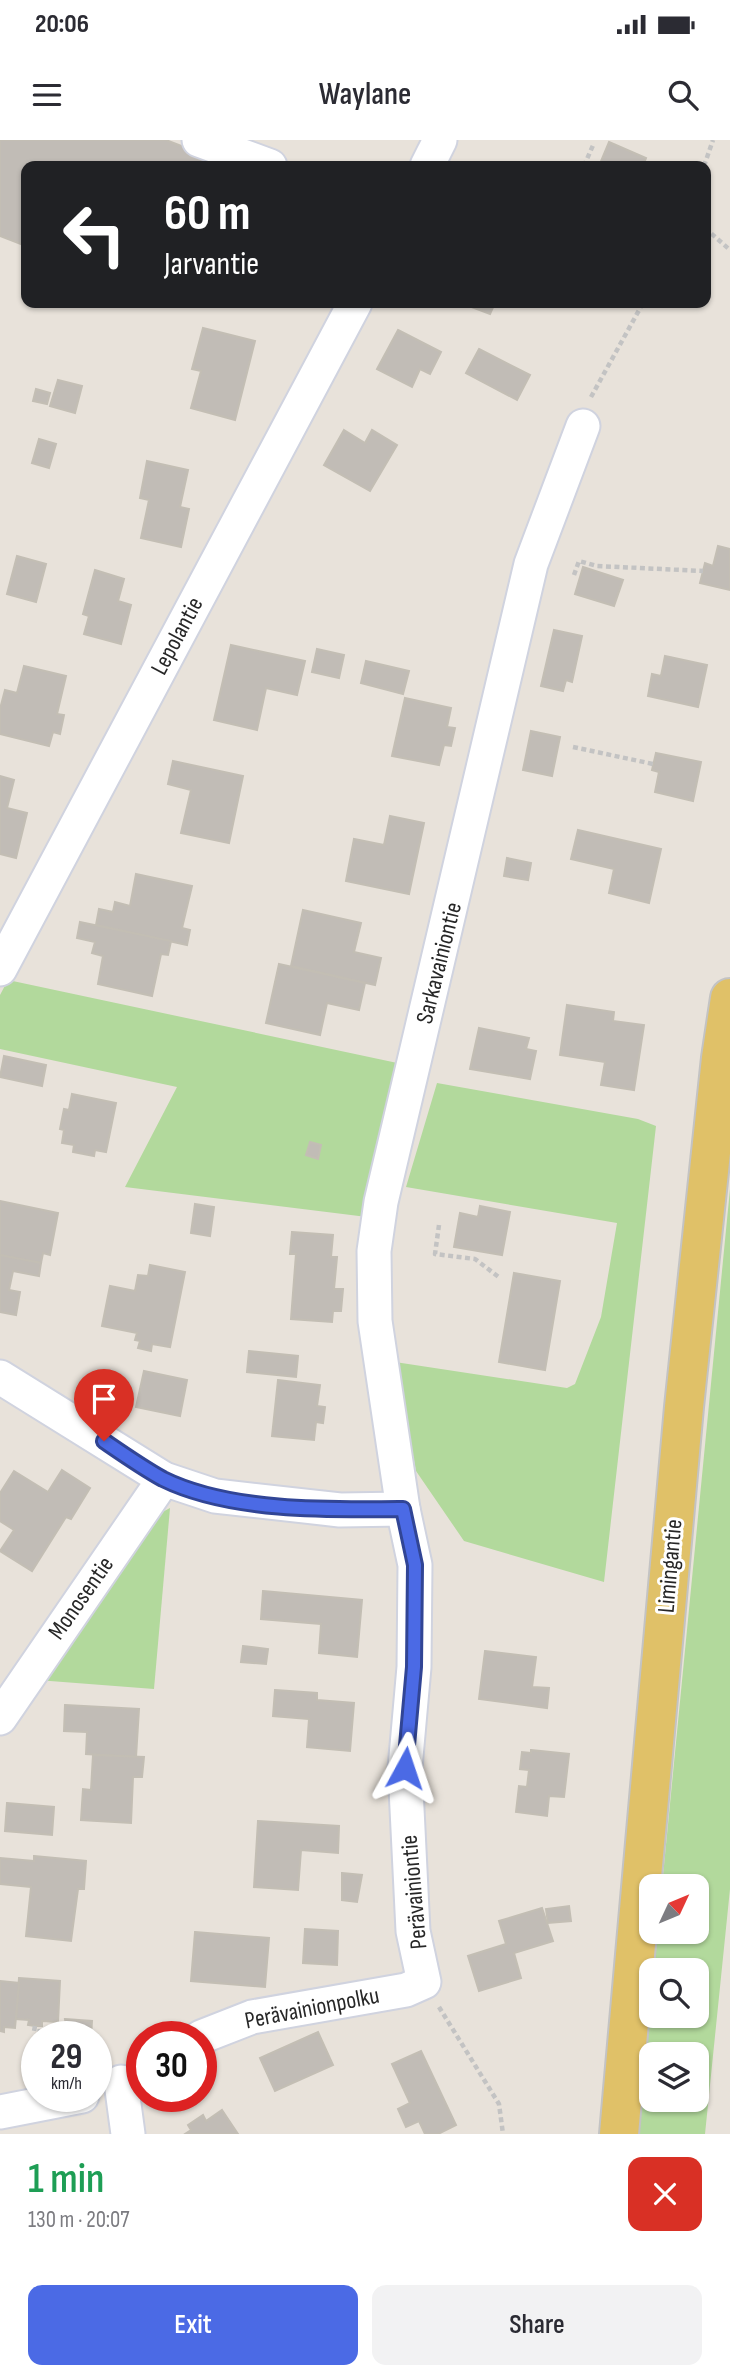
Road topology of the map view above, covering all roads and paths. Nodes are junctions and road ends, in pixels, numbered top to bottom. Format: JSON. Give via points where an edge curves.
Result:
{"nodes":[{"id":1,"x":199,"y":140,"type":"edge"},
{"id":2,"x":440,"y":140,"type":"edge"},
{"id":3,"x":713,"y":140,"type":"edge"},
{"id":4,"x":594,"y":143,"type":"dead end"},
{"id":5,"x":256,"y":161,"type":"edge"},
{"id":6,"x":429,"y":161,"type":"edge"},
{"id":7,"x":586,"y":161,"type":"edge"},
{"id":8,"x":706,"y":161,"type":"edge"},
{"id":9,"x":711,"y":233,"type":"edge"},
{"id":10,"x":730,"y":250,"type":"edge"},
{"id":11,"x":352,"y":308,"type":"edge"},
{"id":12,"x":640,"y":308,"type":"edge"},
{"id":13,"x":583,"y":426,"type":"joint"},
{"id":14,"x":703,"y":570,"type":"dead end"},
{"id":15,"x":574,"y":575,"type":"dead end"},
{"id":16,"x":573,"y":747,"type":"dead end"},
{"id":17,"x":653,"y":764,"type":"dead end"},
{"id":18,"x":0,"y":969,"type":"edge"},
{"id":19,"x":730,"y":998,"type":"edge"},
{"id":20,"x":439,"y":1225,"type":"dead end"},
{"id":21,"x":500,"y":1279,"type":"dead end"},
{"id":22,"x":0,"y":1377,"type":"edge"},
{"id":23,"x":164,"y":1479,"type":"junction"},
{"id":24,"x":403,"y":1509,"type":"junction"},
{"id":25,"x":0,"y":1718,"type":"edge"},
{"id":26,"x":424,"y":1982,"type":"junction"},
{"id":27,"x":217,"y":2031,"type":"edge"},
{"id":28,"x":120,"y":2081,"type":"edge"},
{"id":29,"x":21,"y":2108,"type":"edge"},
{"id":30,"x":0,"y":2112,"type":"edge"},
{"id":31,"x":128,"y":2134,"type":"edge"},
{"id":32,"x":503,"y":2134,"type":"edge"},
{"id":33,"x":619,"y":2134,"type":"edge"}],
"edges":[{"from":1,"to":5,"type":"street"},
{"from":2,"to":6,"type":"street"},
{"from":3,"to":8,"type":"path"},
{"from":4,"to":7,"type":"path"},
{"from":9,"to":10,"type":"path"},
{"from":11,"to":18,"type":"street","name":"Lepolantie"},
{"from":12,"to":13,"type":"path","via":[[592,395]]},
{"from":13,"to":24,"type":"street","name":"Sarkavainiontie","via":[[531,564],[381,1202],[374,1251],[375,1321]]},
{"from":14,"to":15,"type":"path","via":[[597,566],[579,561]]},
{"from":16,"to":17,"type":"path"},
{"from":19,"to":33,"type":"main road","name":"Limingantie","via":[[684,1407]]},
{"from":20,"to":21,"type":"path","via":[[435,1254],[475,1259]]},
{"from":22,"to":23,"type":"street"},
{"from":23,"to":24,"type":"street","via":[[215,1496],[265,1503],[340,1510]]},
{"from":23,"to":25,"type":"street","name":"Monosentie"},
{"from":24,"to":26,"type":"street","name":"Perävainiontie","via":[[415,1565],[406,1780],[413,1931]]},
{"from":26,"to":27,"type":"street","name":"Perävainionpolku","via":[[405,1990],[251,2017]]},
{"from":26,"to":32,"type":"path","via":[[499,2104]]},
{"from":28,"to":31,"type":"street"},
{"from":29,"to":30,"type":"street"}]}
